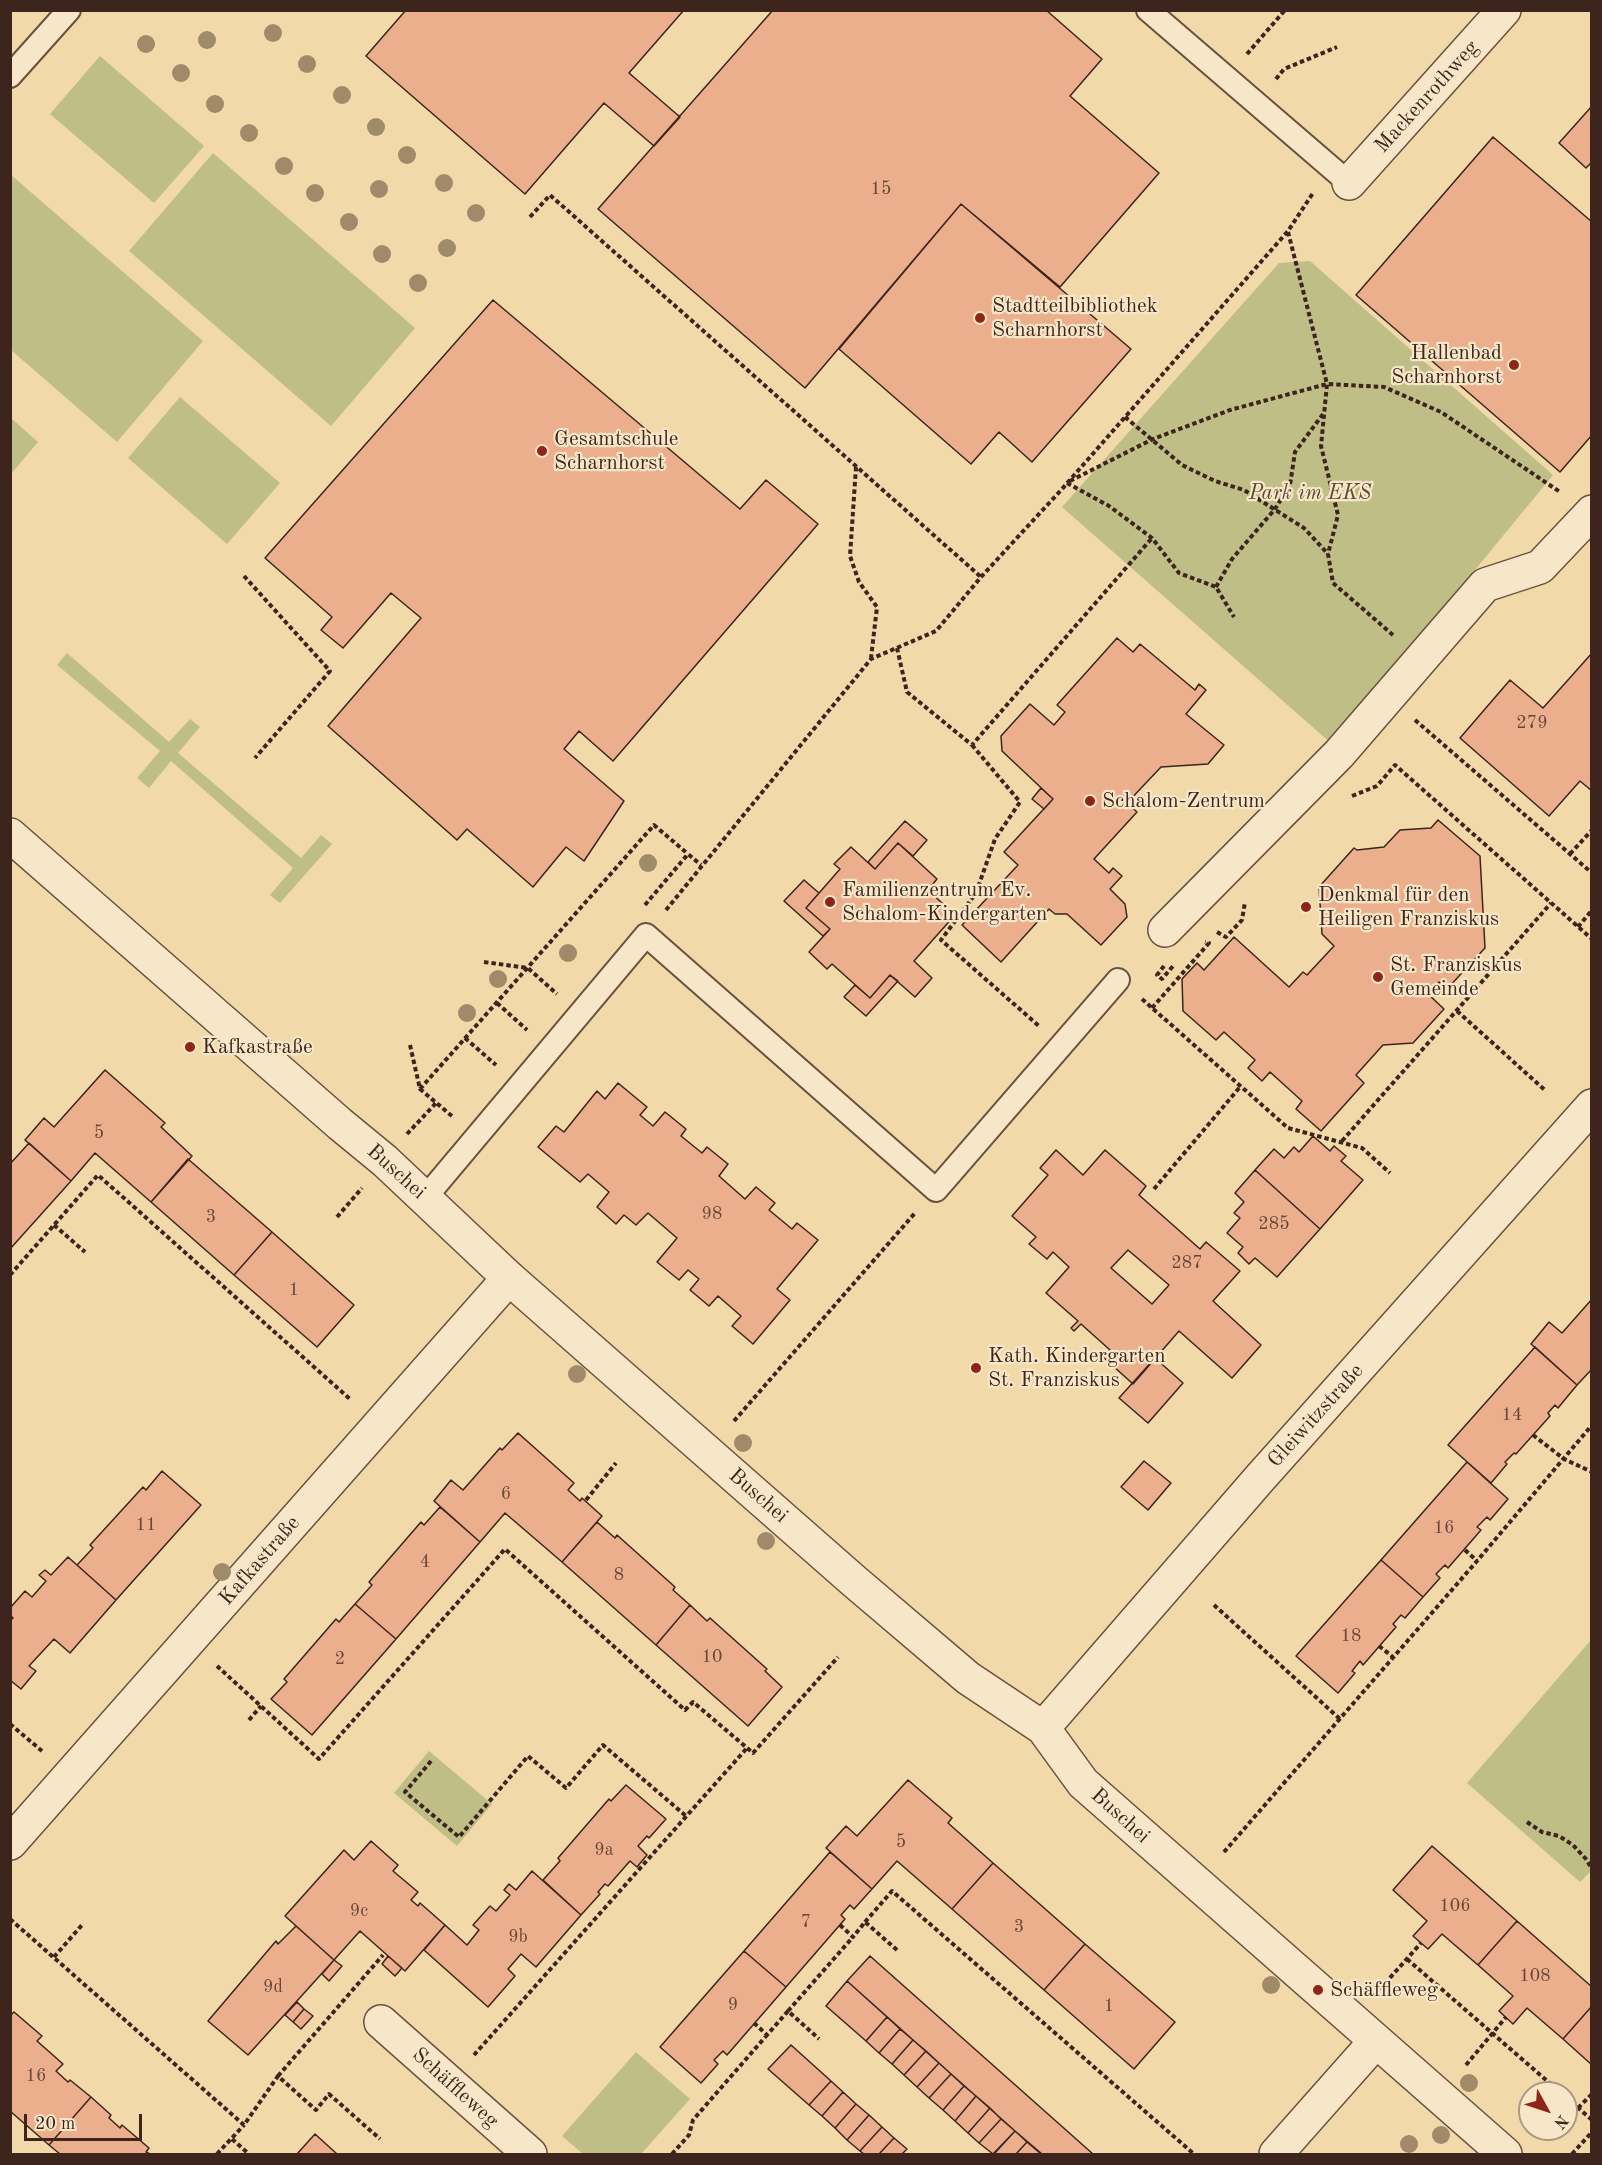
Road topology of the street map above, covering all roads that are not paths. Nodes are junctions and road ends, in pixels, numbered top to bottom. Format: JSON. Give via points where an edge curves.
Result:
{"nodes":[{"id":1,"x":69,"y":10,"type":"edge"},
{"id":2,"x":1148,"y":10,"type":"edge"},
{"id":3,"x":1504,"y":10,"type":"edge"},
{"id":4,"x":10,"y":76,"type":"edge"},
{"id":5,"x":1340,"y":175,"type":"joint"},
{"id":6,"x":1590,"y":513,"type":"edge"},
{"id":7,"x":10,"y":834,"type":"edge"},
{"id":8,"x":1165,"y":930,"type":"dead end"},
{"id":9,"x":1118,"y":980,"type":"road end"},
{"id":10,"x":1592,"y":1106,"type":"edge"},
{"id":11,"x":425,"y":1198,"type":"junction"},
{"id":12,"x":510,"y":1278,"type":"junction"},
{"id":13,"x":1043,"y":1728,"type":"junction"},
{"id":14,"x":10,"y":1843,"type":"edge"},
{"id":15,"x":381,"y":2022,"type":"dead end"},
{"id":16,"x":1377,"y":2041,"type":"junction"},
{"id":17,"x":530,"y":2154,"type":"edge"},
{"id":18,"x":1276,"y":2154,"type":"edge"},
{"id":19,"x":1505,"y":2154,"type":"edge"}],
"edges":[{"from":1,"to":4,"type":"lane"},
{"from":2,"to":5,"type":"lane"},
{"from":3,"to":5,"type":"street","name":"Mackenrothweg"},
{"from":6,"to":8,"type":"street","via":[[1540,567],[1485,585],[1339,754]]},
{"from":7,"to":11,"type":"street","name":"Buschei"},
{"from":9,"to":11,"type":"lane","via":[[936,1190],[646,935]]},
{"from":10,"to":13,"type":"street","name":"Gleiwitzstraße"},
{"from":11,"to":12,"type":"street","name":"Buschei"},
{"from":12,"to":13,"type":"street","name":"Buschei","via":[[968,1678]]},
{"from":12,"to":14,"type":"street","name":"Kafkastraße"},
{"from":13,"to":16,"type":"street","name":"Buschei","via":[[1083,1783]]},
{"from":15,"to":17,"type":"street","name":"Schäffleweg"},
{"from":16,"to":18,"type":"street"},
{"from":16,"to":19,"type":"street","name":"Buschei"}]}
